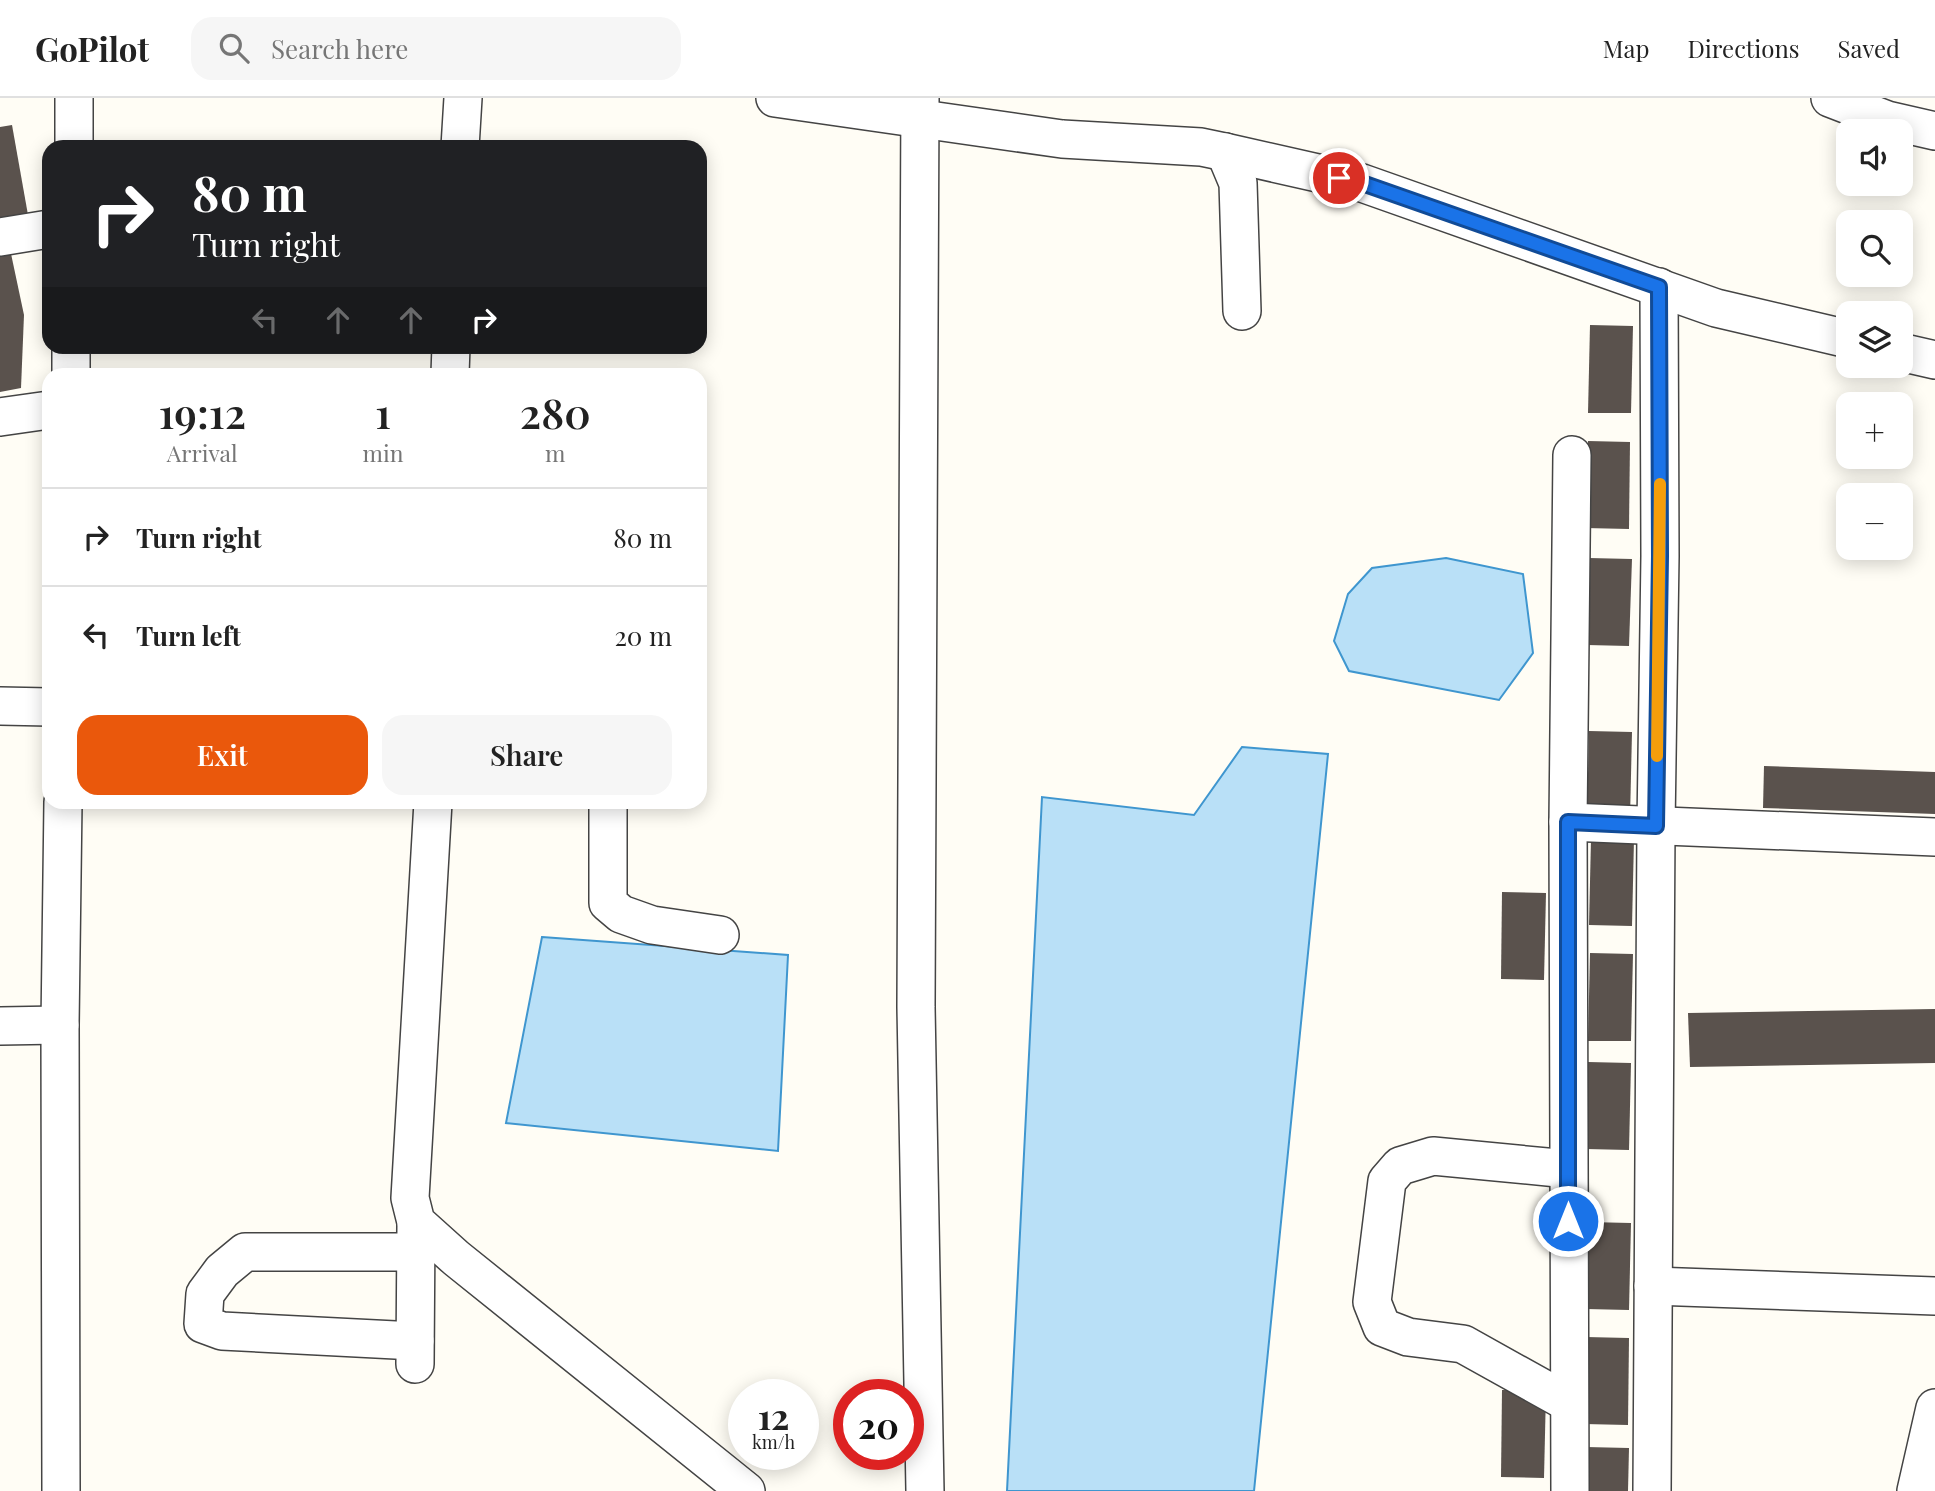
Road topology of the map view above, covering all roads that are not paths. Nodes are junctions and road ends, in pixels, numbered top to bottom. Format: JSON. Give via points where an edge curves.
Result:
{"nodes":[{"id":1,"x":74,"y":98,"type":"edge"},
{"id":2,"x":463,"y":98,"type":"edge"},
{"id":3,"x":775,"y":98,"type":"edge"},
{"id":4,"x":1830,"y":98,"type":"edge"},
{"id":5,"x":919,"y":108,"type":"edge"},
{"id":6,"x":1935,"y":131,"type":"edge"},
{"id":7,"x":74,"y":140,"type":"edge"},
{"id":8,"x":460,"y":140,"type":"edge"},
{"id":9,"x":1225,"y":152,"type":"junction"},
{"id":10,"x":42,"y":230,"type":"edge"},
{"id":11,"x":0,"y":237,"type":"edge"},
{"id":12,"x":1659,"y":287,"type":"junction"},
{"id":13,"x":1242,"y":311,"type":"dead end"},
{"id":14,"x":1836,"y":336,"type":"edge"},
{"id":15,"x":1913,"y":355,"type":"edge"},
{"id":16,"x":1935,"y":360,"type":"edge"},
{"id":17,"x":42,"y":412,"type":"edge"},
{"id":18,"x":0,"y":417,"type":"edge"},
{"id":19,"x":1572,"y":455,"type":"dead end"},
{"id":20,"x":0,"y":706,"type":"edge"},
{"id":21,"x":42,"y":707,"type":"edge"},
{"id":22,"x":63,"y":809,"type":"edge"},
{"id":23,"x":433,"y":809,"type":"edge"},
{"id":24,"x":608,"y":809,"type":"edge"},
{"id":25,"x":1568,"y":822,"type":"junction"},
{"id":26,"x":1656,"y":826,"type":"junction"},
{"id":27,"x":1935,"y":837,"type":"edge"},
{"id":28,"x":720,"y":935,"type":"dead end"},
{"id":29,"x":0,"y":1026,"type":"edge"},
{"id":30,"x":60,"y":1026,"type":"junction"},
{"id":31,"x":1568,"y":1168,"type":"junction"},
{"id":32,"x":416,"y":1237,"type":"junction"},
{"id":33,"x":1653,"y":1286,"type":"junction"},
{"id":34,"x":1935,"y":1296,"type":"edge"},
{"id":35,"x":1569,"y":1404,"type":"junction"},
{"id":36,"x":1935,"y":1408,"type":"edge"},
{"id":37,"x":61,"y":1491,"type":"edge"},
{"id":38,"x":746,"y":1491,"type":"edge"},
{"id":39,"x":925,"y":1491,"type":"edge"},
{"id":40,"x":1570,"y":1491,"type":"edge"},
{"id":41,"x":1652,"y":1491,"type":"edge"},
{"id":42,"x":1916,"y":1491,"type":"edge"}],
"edges":[{"from":1,"to":7,"type":"street"},
{"from":2,"to":8,"type":"street"},
{"from":3,"to":5,"type":"street"},
{"from":4,"to":6,"type":"street","via":[[1887,120]]},
{"from":5,"to":9,"type":"street","via":[[1062,139]]},
{"from":5,"to":39,"type":"street","via":[[916,1007]]},
{"from":9,"to":12,"type":"street","via":[[1362,183]]},
{"from":9,"to":13,"type":"street","via":[[1238,183]]},
{"from":10,"to":11,"type":"street"},
{"from":12,"to":14,"type":"street","via":[[1716,307]]},
{"from":12,"to":26,"type":"street"},
{"from":15,"to":16,"type":"street"},
{"from":17,"to":18,"type":"street"},
{"from":19,"to":25,"type":"street"},
{"from":20,"to":21,"type":"street"},
{"from":22,"to":30,"type":"street"},
{"from":23,"to":32,"type":"street","via":[[410,1198]]},
{"from":24,"to":28,"type":"street","via":[[608,903],[621,914],[652,925]]},
{"from":25,"to":26,"type":"street"},
{"from":25,"to":31,"type":"street"},
{"from":26,"to":27,"type":"street"},
{"from":26,"to":33,"type":"street"},
{"from":29,"to":30,"type":"street"},
{"from":30,"to":37,"type":"street"},
{"from":31,"to":35,"type":"street"},
{"from":31,"to":35,"type":"street","via":[[1433,1156],[1400,1166],[1387,1181],[1372,1302],[1382,1327],[1408,1337],[1463,1344]]},
{"from":32,"to":32,"type":"street","via":[[244,1252],[205,1294],[203,1324],[222,1331],[415,1353]]},
{"from":32,"to":38,"type":"street","via":[[456,1258]]},
{"from":33,"to":34,"type":"street"},
{"from":33,"to":41,"type":"street"},
{"from":35,"to":40,"type":"street"},
{"from":36,"to":42,"type":"street"}]}
